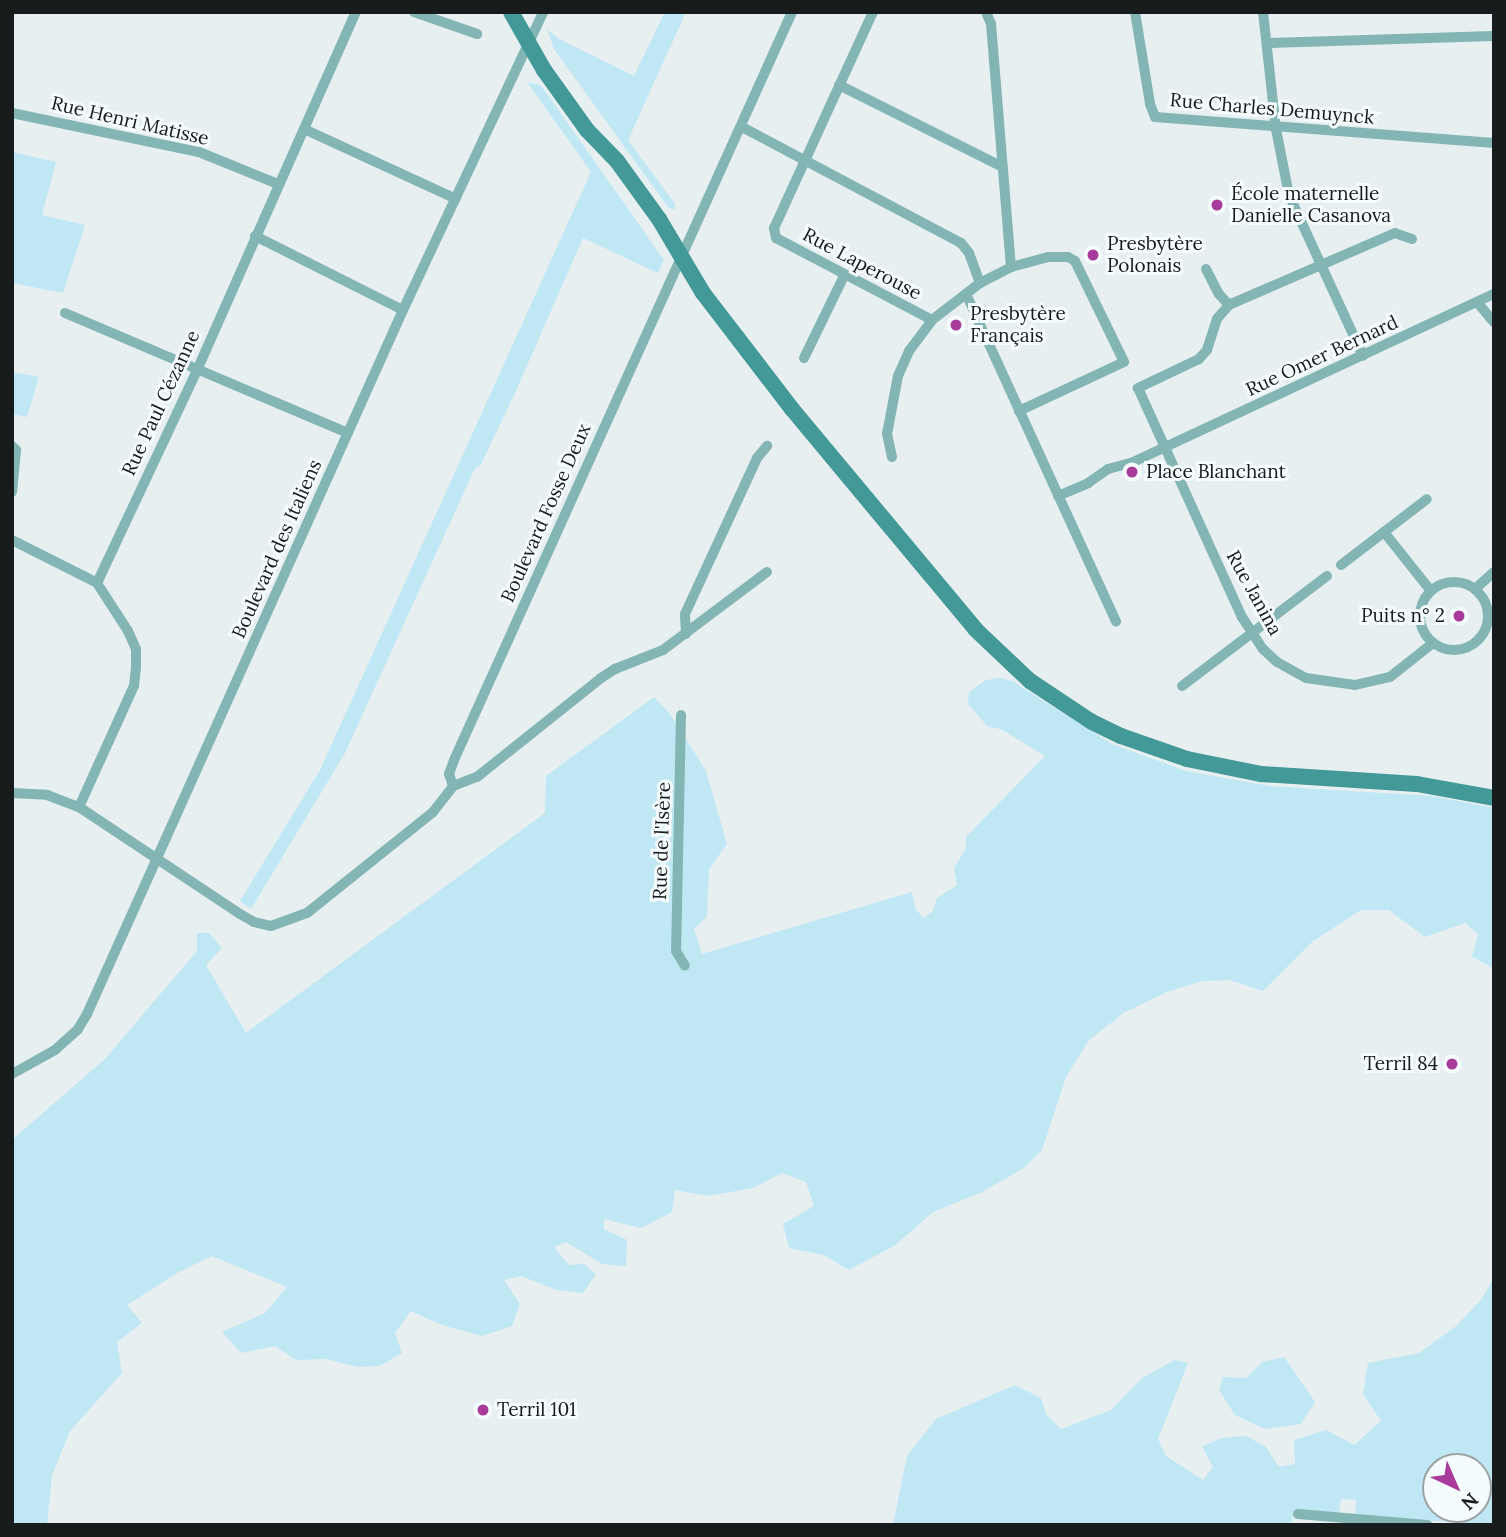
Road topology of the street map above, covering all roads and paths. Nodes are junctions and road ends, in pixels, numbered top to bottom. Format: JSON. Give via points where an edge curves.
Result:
{"nodes":[{"id":1,"x":356,"y":12,"type":"edge"},
{"id":2,"x":414,"y":12,"type":"edge"},
{"id":3,"x":511,"y":12,"type":"edge"},
{"id":4,"x":543,"y":12,"type":"edge"},
{"id":5,"x":792,"y":12,"type":"edge"},
{"id":6,"x":873,"y":12,"type":"edge"},
{"id":7,"x":986,"y":12,"type":"edge"},
{"id":8,"x":1135,"y":12,"type":"edge"},
{"id":9,"x":1263,"y":12,"type":"edge"},
{"id":10,"x":477,"y":34,"type":"dead end"},
{"id":11,"x":1494,"y":36,"type":"edge"},
{"id":12,"x":528,"y":41,"type":"junction"},
{"id":13,"x":1268,"y":43,"type":"junction"},
{"id":14,"x":839,"y":85,"type":"junction"},
{"id":15,"x":12,"y":113,"type":"edge"},
{"id":16,"x":742,"y":127,"type":"junction"},
{"id":17,"x":304,"y":128,"type":"junction"},
{"id":18,"x":1276,"y":128,"type":"junction"},
{"id":19,"x":1494,"y":143,"type":"edge"},
{"id":20,"x":804,"y":159,"type":"junction"},
{"id":21,"x":1003,"y":167,"type":"junction"},
{"id":22,"x":278,"y":184,"type":"junction"},
{"id":23,"x":456,"y":199,"type":"junction"},
{"id":24,"x":255,"y":236,"type":"junction"},
{"id":25,"x":1412,"y":239,"type":"dead end"},
{"id":26,"x":682,"y":256,"type":"junction"},
{"id":27,"x":1321,"y":265,"type":"junction"},
{"id":28,"x":1011,"y":267,"type":"junction"},
{"id":29,"x":1206,"y":270,"type":"dead end"},
{"id":30,"x":845,"y":274,"type":"junction"},
{"id":31,"x":980,"y":283,"type":"junction"},
{"id":32,"x":1494,"y":294,"type":"edge"},
{"id":33,"x":967,"y":296,"type":"junction"},
{"id":34,"x":1477,"y":302,"type":"junction"},
{"id":35,"x":1229,"y":305,"type":"junction"},
{"id":36,"x":403,"y":310,"type":"junction"},
{"id":37,"x":65,"y":313,"type":"dead end"},
{"id":38,"x":932,"y":320,"type":"junction"},
{"id":39,"x":1494,"y":323,"type":"edge"},
{"id":40,"x":1363,"y":356,"type":"junction"},
{"id":41,"x":804,"y":358,"type":"dead end"},
{"id":42,"x":198,"y":368,"type":"junction"},
{"id":43,"x":1019,"y":411,"type":"junction"},
{"id":44,"x":348,"y":433,"type":"junction"},
{"id":45,"x":12,"y":446,"type":"edge"},
{"id":46,"x":767,"y":446,"type":"dead end"},
{"id":47,"x":1164,"y":448,"type":"junction"},
{"id":48,"x":892,"y":457,"type":"dead end"},
{"id":49,"x":12,"y":492,"type":"edge"},
{"id":50,"x":1058,"y":496,"type":"junction"},
{"id":51,"x":1427,"y":499,"type":"dead end"},
{"id":52,"x":1384,"y":532,"type":"junction"},
{"id":53,"x":12,"y":540,"type":"edge"},
{"id":54,"x":1341,"y":565,"type":"dead end"},
{"id":55,"x":767,"y":572,"type":"dead end"},
{"id":56,"x":1494,"y":572,"type":"edge"},
{"id":57,"x":1327,"y":576,"type":"dead end"},
{"id":58,"x":97,"y":583,"type":"junction"},
{"id":59,"x":1475,"y":589,"type":"junction"},
{"id":60,"x":1431,"y":592,"type":"junction"},
{"id":61,"x":1116,"y":622,"type":"dead end"},
{"id":62,"x":1252,"y":632,"type":"junction"},
{"id":63,"x":686,"y":634,"type":"junction"},
{"id":64,"x":1489,"y":637,"type":"edge"},
{"id":65,"x":1433,"y":643,"type":"junction"},
{"id":66,"x":1182,"y":686,"type":"dead end"},
{"id":67,"x":681,"y":715,"type":"dead end"},
{"id":68,"x":453,"y":786,"type":"junction"},
{"id":69,"x":12,"y":793,"type":"edge"},
{"id":70,"x":1494,"y":798,"type":"edge"},
{"id":71,"x":79,"y":807,"type":"junction"},
{"id":72,"x":157,"y":858,"type":"junction"},
{"id":73,"x":685,"y":966,"type":"dead end"},
{"id":74,"x":12,"y":1074,"type":"edge"},
{"id":75,"x":1297,"y":1514,"type":"dead end"},
{"id":76,"x":1428,"y":1525,"type":"edge"}],
"edges":[{"from":1,"to":17,"type":"street","name":"Rue Paul Cézanne"},
{"from":2,"to":10,"type":"street"},
{"from":3,"to":12,"type":"main road"},
{"from":4,"to":12,"type":"street","name":"Boulevard des Italiens"},
{"from":5,"to":16,"type":"street","name":"Boulevard Fosse Deux"},
{"from":6,"to":14,"type":"street"},
{"from":7,"to":21,"type":"street","via":[[991,24]]},
{"from":8,"to":18,"type":"street","name":"Rue Charles Demuynck","via":[[1156,117]]},
{"from":9,"to":13,"type":"street"},
{"from":11,"to":13,"type":"street"},
{"from":12,"to":23,"type":"street","name":"Boulevard des Italiens"},
{"from":12,"to":26,"type":"main road","via":[[544,70],[587,130],[617,161]]},
{"from":13,"to":18,"type":"street"},
{"from":14,"to":20,"type":"street"},
{"from":14,"to":21,"type":"street"},
{"from":15,"to":22,"type":"street","name":"Rue Henri Matisse","via":[[199,152]]},
{"from":16,"to":20,"type":"street"},
{"from":16,"to":26,"type":"street","name":"Boulevard Fosse Deux"},
{"from":17,"to":22,"type":"street","name":"Rue Paul Cézanne"},
{"from":17,"to":23,"type":"street"},
{"from":18,"to":19,"type":"street","name":"Rue Charles Demuynck"},
{"from":18,"to":27,"type":"street","via":[[1289,195]]},
{"from":20,"to":30,"type":"street","name":"Rue Laperouse","via":[[774,228],[776,238]]},
{"from":20,"to":31,"type":"street","via":[[961,243]]},
{"from":21,"to":28,"type":"street"},
{"from":22,"to":24,"type":"street","name":"Rue Paul Cézanne"},
{"from":23,"to":36,"type":"street","name":"Boulevard des Italiens"},
{"from":24,"to":36,"type":"street"},
{"from":24,"to":42,"type":"street","name":"Rue Paul Cézanne"},
{"from":25,"to":27,"type":"street","via":[[1395,233]]},
{"from":26,"to":68,"type":"street","name":"Boulevard Fosse Deux","via":[[453,760],[449,774]]},
{"from":26,"to":70,"type":"main road","via":[[704,293],[792,409],[955,606],[1010,663],[1049,695],[1121,736],[1207,764],[1261,774],[1454,789]]},
{"from":27,"to":35,"type":"street"},
{"from":27,"to":40,"type":"street"},
{"from":28,"to":31,"type":"street"},
{"from":28,"to":43,"type":"street","via":[[1049,257],[1073,259],[1124,362]]},
{"from":29,"to":35,"type":"street"},
{"from":30,"to":38,"type":"street","name":"Rue Laperouse"},
{"from":30,"to":41,"type":"street"},
{"from":31,"to":33,"type":"street"},
{"from":32,"to":34,"type":"street","name":"Rue Omer Bernard"},
{"from":33,"to":38,"type":"street"},
{"from":33,"to":43,"type":"street"},
{"from":34,"to":39,"type":"street"},
{"from":34,"to":40,"type":"street","name":"Rue Omer Bernard"},
{"from":35,"to":47,"type":"street","name":"Rue Janina","via":[[1217,319],[1207,351],[1199,359],[1138,388]]},
{"from":36,"to":44,"type":"street","name":"Boulevard des Italiens"},
{"from":37,"to":42,"type":"street"},
{"from":38,"to":48,"type":"street","via":[[909,351],[898,376],[887,434]]},
{"from":40,"to":47,"type":"street","name":"Rue Omer Bernard"},
{"from":42,"to":44,"type":"street"},
{"from":42,"to":58,"type":"street","name":"Rue Paul Cézanne"},
{"from":43,"to":50,"type":"street"},
{"from":44,"to":72,"type":"street","name":"Boulevard des Italiens"},
{"from":45,"to":49,"type":"street","via":[[16,450]]},
{"from":46,"to":63,"type":"street","via":[[757,458],[685,614]]},
{"from":47,"to":50,"type":"street","name":"Rue Omer Bernard","via":[[1108,469]]},
{"from":47,"to":62,"type":"street","name":"Rue Janina"},
{"from":50,"to":61,"type":"street"},
{"from":51,"to":52,"type":"street"},
{"from":52,"to":54,"type":"street"},
{"from":52,"to":60,"type":"street"},
{"from":53,"to":58,"type":"street"},
{"from":55,"to":63,"type":"street"},
{"from":56,"to":59,"type":"street"},
{"from":57,"to":62,"type":"street"},
{"from":58,"to":71,"type":"street","via":[[128,631],[136,649],[136,667],[134,686]]},
{"from":59,"to":60,"type":"street","via":[[1451,582]]},
{"from":59,"to":64,"type":"street","via":[[1488,609]]},
{"from":60,"to":65,"type":"street","via":[[1420,615],[1423,631]]},
{"from":62,"to":65,"type":"street","name":"Rue Janina","via":[[1277,662],[1306,678],[1336,685],[1390,677]]},
{"from":62,"to":66,"type":"street"},
{"from":63,"to":68,"type":"street","via":[[658,653],[601,678],[477,777]]},
{"from":64,"to":65,"type":"street","via":[[1457,651]]},
{"from":67,"to":73,"type":"street","name":"Rue de l'Isère","via":[[676,951]]},
{"from":68,"to":72,"type":"street","via":[[433,812],[307,913],[271,926],[240,914]]},
{"from":69,"to":71,"type":"street","via":[[47,795]]},
{"from":71,"to":72,"type":"street"},
{"from":72,"to":74,"type":"street","name":"Boulevard des Italiens","via":[[78,1029],[55,1049]]},
{"from":75,"to":76,"type":"street"}]}
